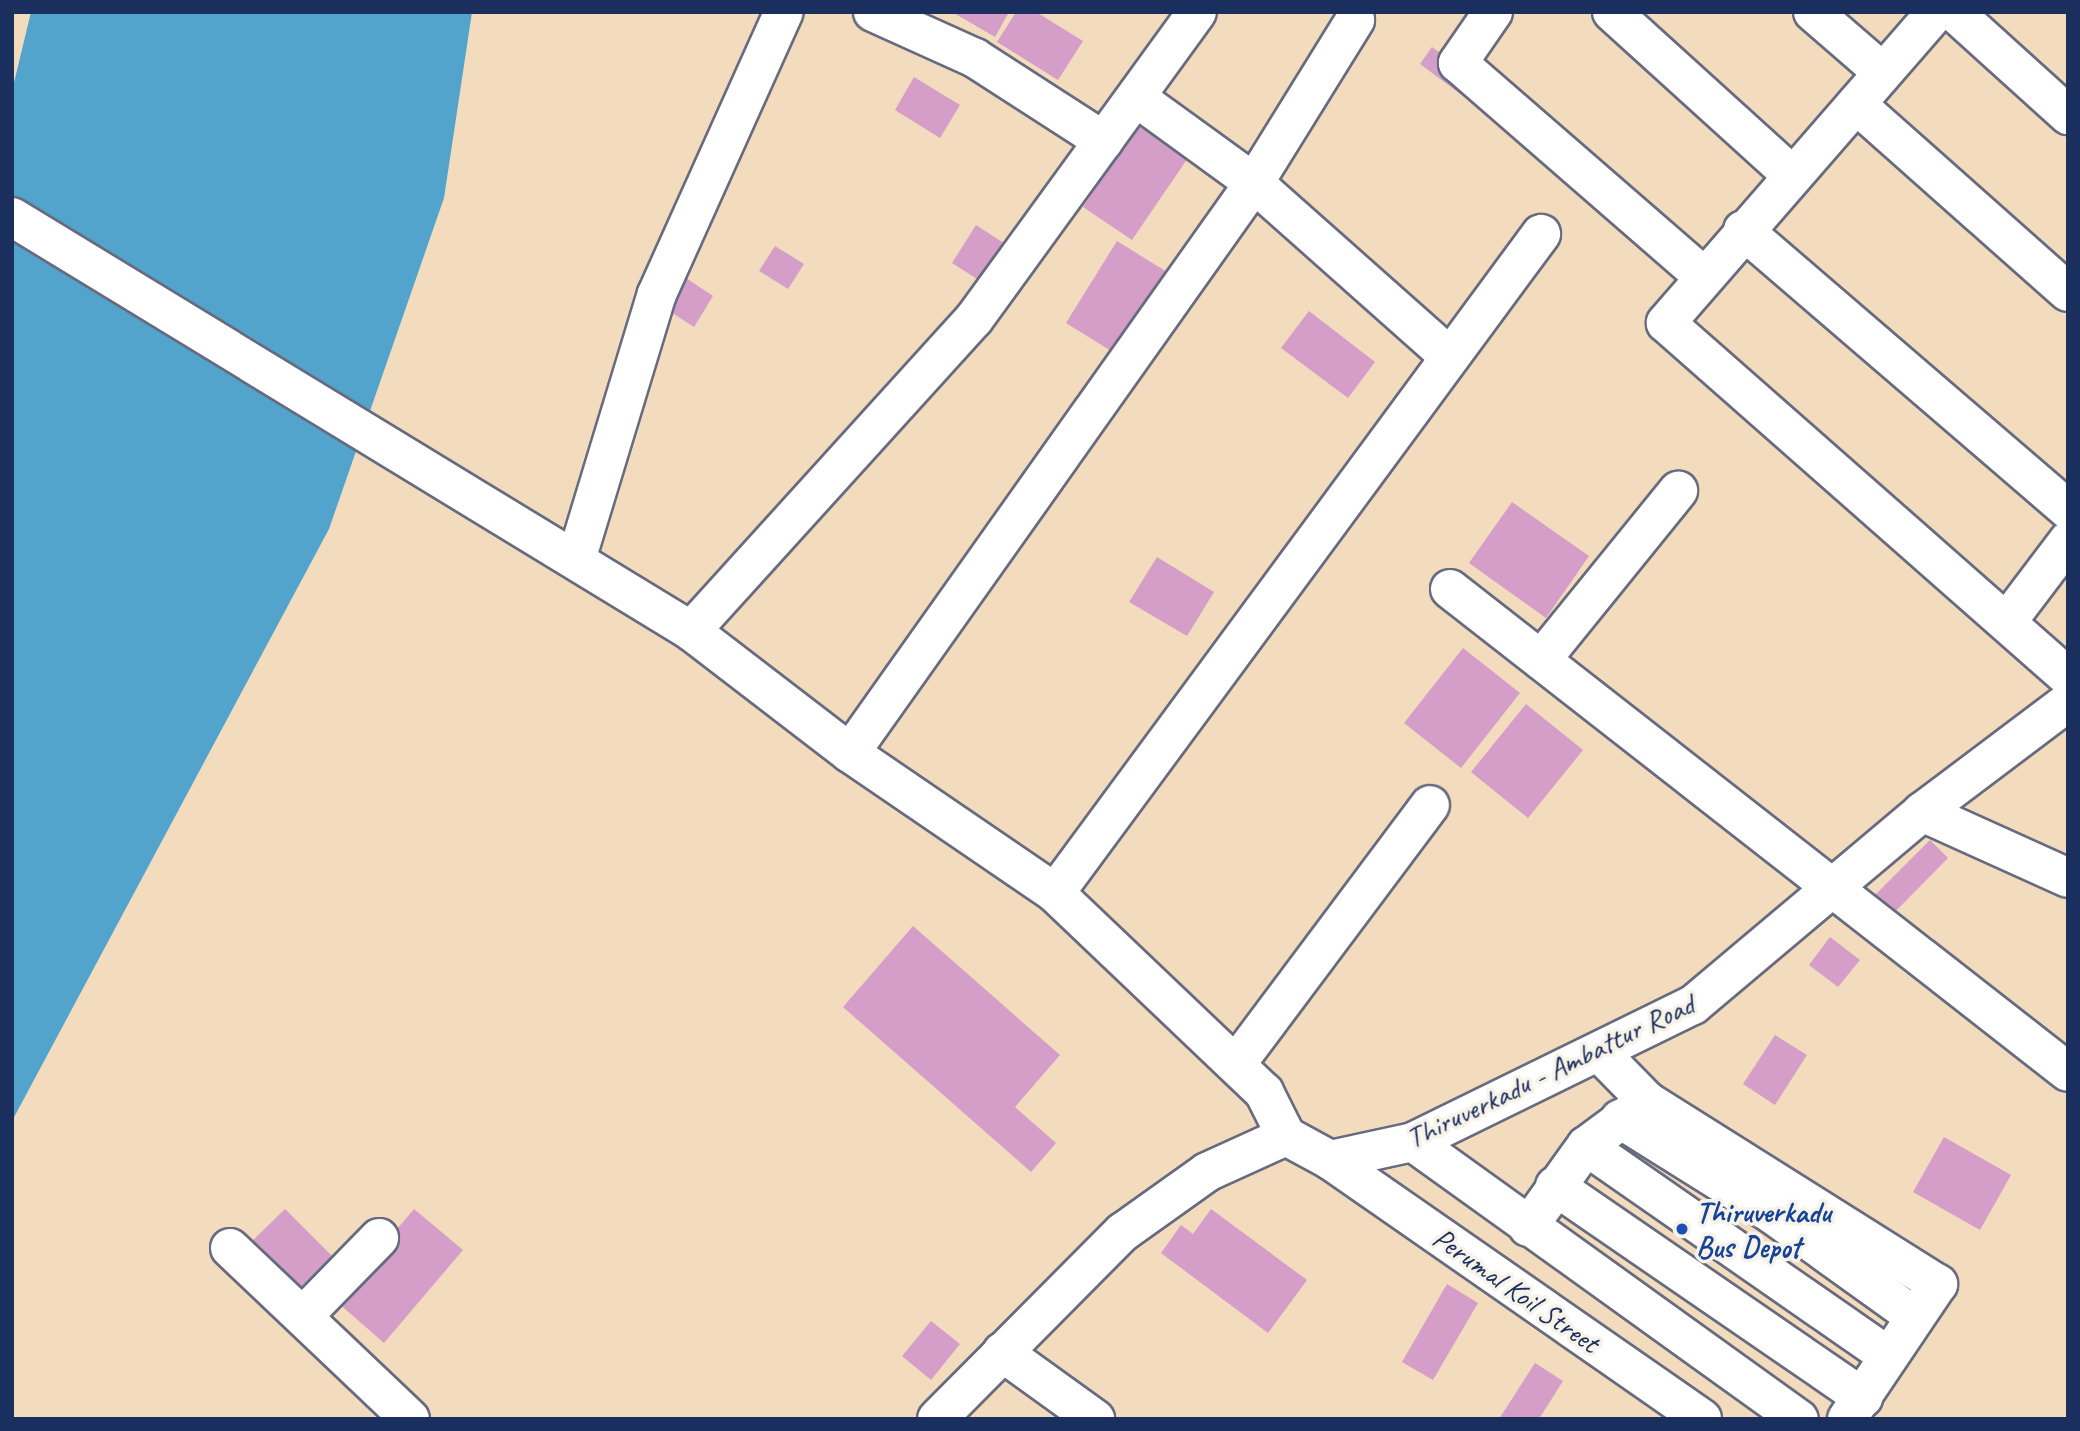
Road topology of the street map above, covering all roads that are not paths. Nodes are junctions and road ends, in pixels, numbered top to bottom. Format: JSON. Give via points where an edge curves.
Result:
{"nodes":[{"id":1,"x":784,"y":12,"type":"edge"},
{"id":2,"x":873,"y":12,"type":"edge"},
{"id":3,"x":1197,"y":12,"type":"edge"},
{"id":4,"x":1493,"y":12,"type":"edge"},
{"id":5,"x":1612,"y":12,"type":"edge"},
{"id":6,"x":1813,"y":12,"type":"edge"},
{"id":7,"x":1936,"y":12,"type":"edge"},
{"id":8,"x":1954,"y":12,"type":"edge"},
{"id":9,"x":1355,"y":20,"type":"dead end"},
{"id":10,"x":1881,"y":71,"type":"junction"},
{"id":11,"x":1137,"y":98,"type":"junction"},
{"id":12,"x":1856,"y":104,"type":"junction"},
{"id":13,"x":2068,"y":115,"type":"edge"},
{"id":14,"x":1104,"y":141,"type":"junction"},
{"id":15,"x":1792,"y":174,"type":"junction"},
{"id":16,"x":1254,"y":183,"type":"junction"},
{"id":17,"x":12,"y":217,"type":"edge"},
{"id":18,"x":1743,"y":230,"type":"junction"},
{"id":19,"x":1541,"y":234,"type":"dead end"},
{"id":20,"x":1704,"y":276,"type":"junction"},
{"id":21,"x":2068,"y":292,"type":"edge"},
{"id":22,"x":1450,"y":358,"type":"junction"},
{"id":23,"x":1678,"y":491,"type":"dead end"},
{"id":24,"x":2068,"y":510,"type":"edge"},
{"id":25,"x":2068,"y":541,"type":"edge"},
{"id":26,"x":576,"y":560,"type":"junction"},
{"id":27,"x":1450,"y":589,"type":"dead end"},
{"id":28,"x":2009,"y":620,"type":"junction"},
{"id":29,"x":691,"y":631,"type":"junction"},
{"id":30,"x":1541,"y":660,"type":"junction"},
{"id":31,"x":2068,"y":677,"type":"edge"},
{"id":32,"x":2068,"y":702,"type":"edge"},
{"id":33,"x":850,"y":753,"type":"junction"},
{"id":34,"x":1430,"y":805,"type":"dead end"},
{"id":35,"x":1922,"y":812,"type":"junction"},
{"id":36,"x":2068,"y":878,"type":"edge"},
{"id":37,"x":1834,"y":889,"type":"junction"},
{"id":38,"x":1055,"y":893,"type":"junction"},
{"id":39,"x":1599,"y":1052,"type":"junction"},
{"id":40,"x":1237,"y":1063,"type":"junction"},
{"id":41,"x":2068,"y":1072,"type":"edge"},
{"id":42,"x":1634,"y":1110,"type":"junction"},
{"id":43,"x":1286,"y":1136,"type":"junction"},
{"id":44,"x":1413,"y":1142,"type":"junction"},
{"id":45,"x":1586,"y":1146,"type":"junction"},
{"id":46,"x":1330,"y":1160,"type":"junction"},
{"id":47,"x":1555,"y":1186,"type":"junction"},
{"id":48,"x":1528,"y":1227,"type":"junction"},
{"id":49,"x":379,"y":1238,"type":"dead end"},
{"id":50,"x":230,"y":1248,"type":"dead end"},
{"id":51,"x":303,"y":1316,"type":"junction"},
{"id":52,"x":1002,"y":1352,"type":"junction"},
{"id":53,"x":1888,"y":1356,"type":"junction"},
{"id":54,"x":1855,"y":1408,"type":"edge"},
{"id":55,"x":410,"y":1419,"type":"edge"},
{"id":56,"x":937,"y":1419,"type":"edge"},
{"id":57,"x":1095,"y":1419,"type":"edge"},
{"id":58,"x":1702,"y":1419,"type":"edge"},
{"id":59,"x":1800,"y":1419,"type":"edge"}],
"edges":[{"from":1,"to":26,"type":"street","via":[[657,294]]},
{"from":2,"to":14,"type":"street","via":[[975,58]]},
{"from":3,"to":11,"type":"street"},
{"from":4,"to":20,"type":"street","via":[[1458,63]]},
{"from":5,"to":15,"type":"street"},
{"from":6,"to":10,"type":"street"},
{"from":7,"to":10,"type":"street"},
{"from":8,"to":13,"type":"street"},
{"from":9,"to":16,"type":"street"},
{"from":10,"to":12,"type":"street"},
{"from":11,"to":14,"type":"street"},
{"from":11,"to":16,"type":"street"},
{"from":12,"to":15,"type":"street"},
{"from":12,"to":21,"type":"street"},
{"from":14,"to":29,"type":"street","via":[[974,319]]},
{"from":15,"to":18,"type":"street"},
{"from":16,"to":22,"type":"street"},
{"from":16,"to":33,"type":"street"},
{"from":17,"to":26,"type":"street"},
{"from":18,"to":20,"type":"street"},
{"from":18,"to":24,"type":"street"},
{"from":19,"to":22,"type":"street"},
{"from":20,"to":28,"type":"street","via":[[1666,323]]},
{"from":22,"to":38,"type":"street"},
{"from":23,"to":30,"type":"street"},
{"from":25,"to":28,"type":"street"},
{"from":26,"to":29,"type":"street"},
{"from":27,"to":30,"type":"street"},
{"from":28,"to":31,"type":"street"},
{"from":29,"to":33,"type":"street"},
{"from":30,"to":37,"type":"street"},
{"from":32,"to":35,"type":"street","name":"Thiruverkadu - Ambattur Road"},
{"from":33,"to":38,"type":"street"},
{"from":34,"to":40,"type":"street"},
{"from":35,"to":36,"type":"street"},
{"from":35,"to":37,"type":"street","name":"Thiruverkadu - Ambattur Road"},
{"from":37,"to":39,"type":"street","name":"Thiruverkadu - Ambattur Road","via":[[1693,1005]]},
{"from":37,"to":41,"type":"street"},
{"from":38,"to":40,"type":"street"},
{"from":39,"to":42,"type":"street"},
{"from":39,"to":44,"type":"street","name":"Thiruverkadu - Ambattur Road"},
{"from":40,"to":43,"type":"street","via":[[1264,1092]]},
{"from":42,"to":45,"type":"street"},
{"from":42,"to":53,"type":"street","via":[[1914,1315]]},
{"from":43,"to":46,"type":"street"},
{"from":43,"to":52,"type":"street","via":[[1207,1172],[1123,1232]]},
{"from":44,"to":46,"type":"street","name":"Thiruverkadu - Ambattur Road"},
{"from":44,"to":48,"type":"street"},
{"from":45,"to":47,"type":"street"},
{"from":45,"to":53,"type":"street"},
{"from":46,"to":58,"type":"street","name":"Perumal Koil Street"},
{"from":47,"to":48,"type":"street"},
{"from":47,"to":54,"type":"street"},
{"from":48,"to":59,"type":"street"},
{"from":49,"to":51,"type":"street"},
{"from":50,"to":51,"type":"street"},
{"from":51,"to":55,"type":"street"},
{"from":52,"to":56,"type":"street"},
{"from":52,"to":57,"type":"street"},
{"from":53,"to":54,"type":"street"}]}
